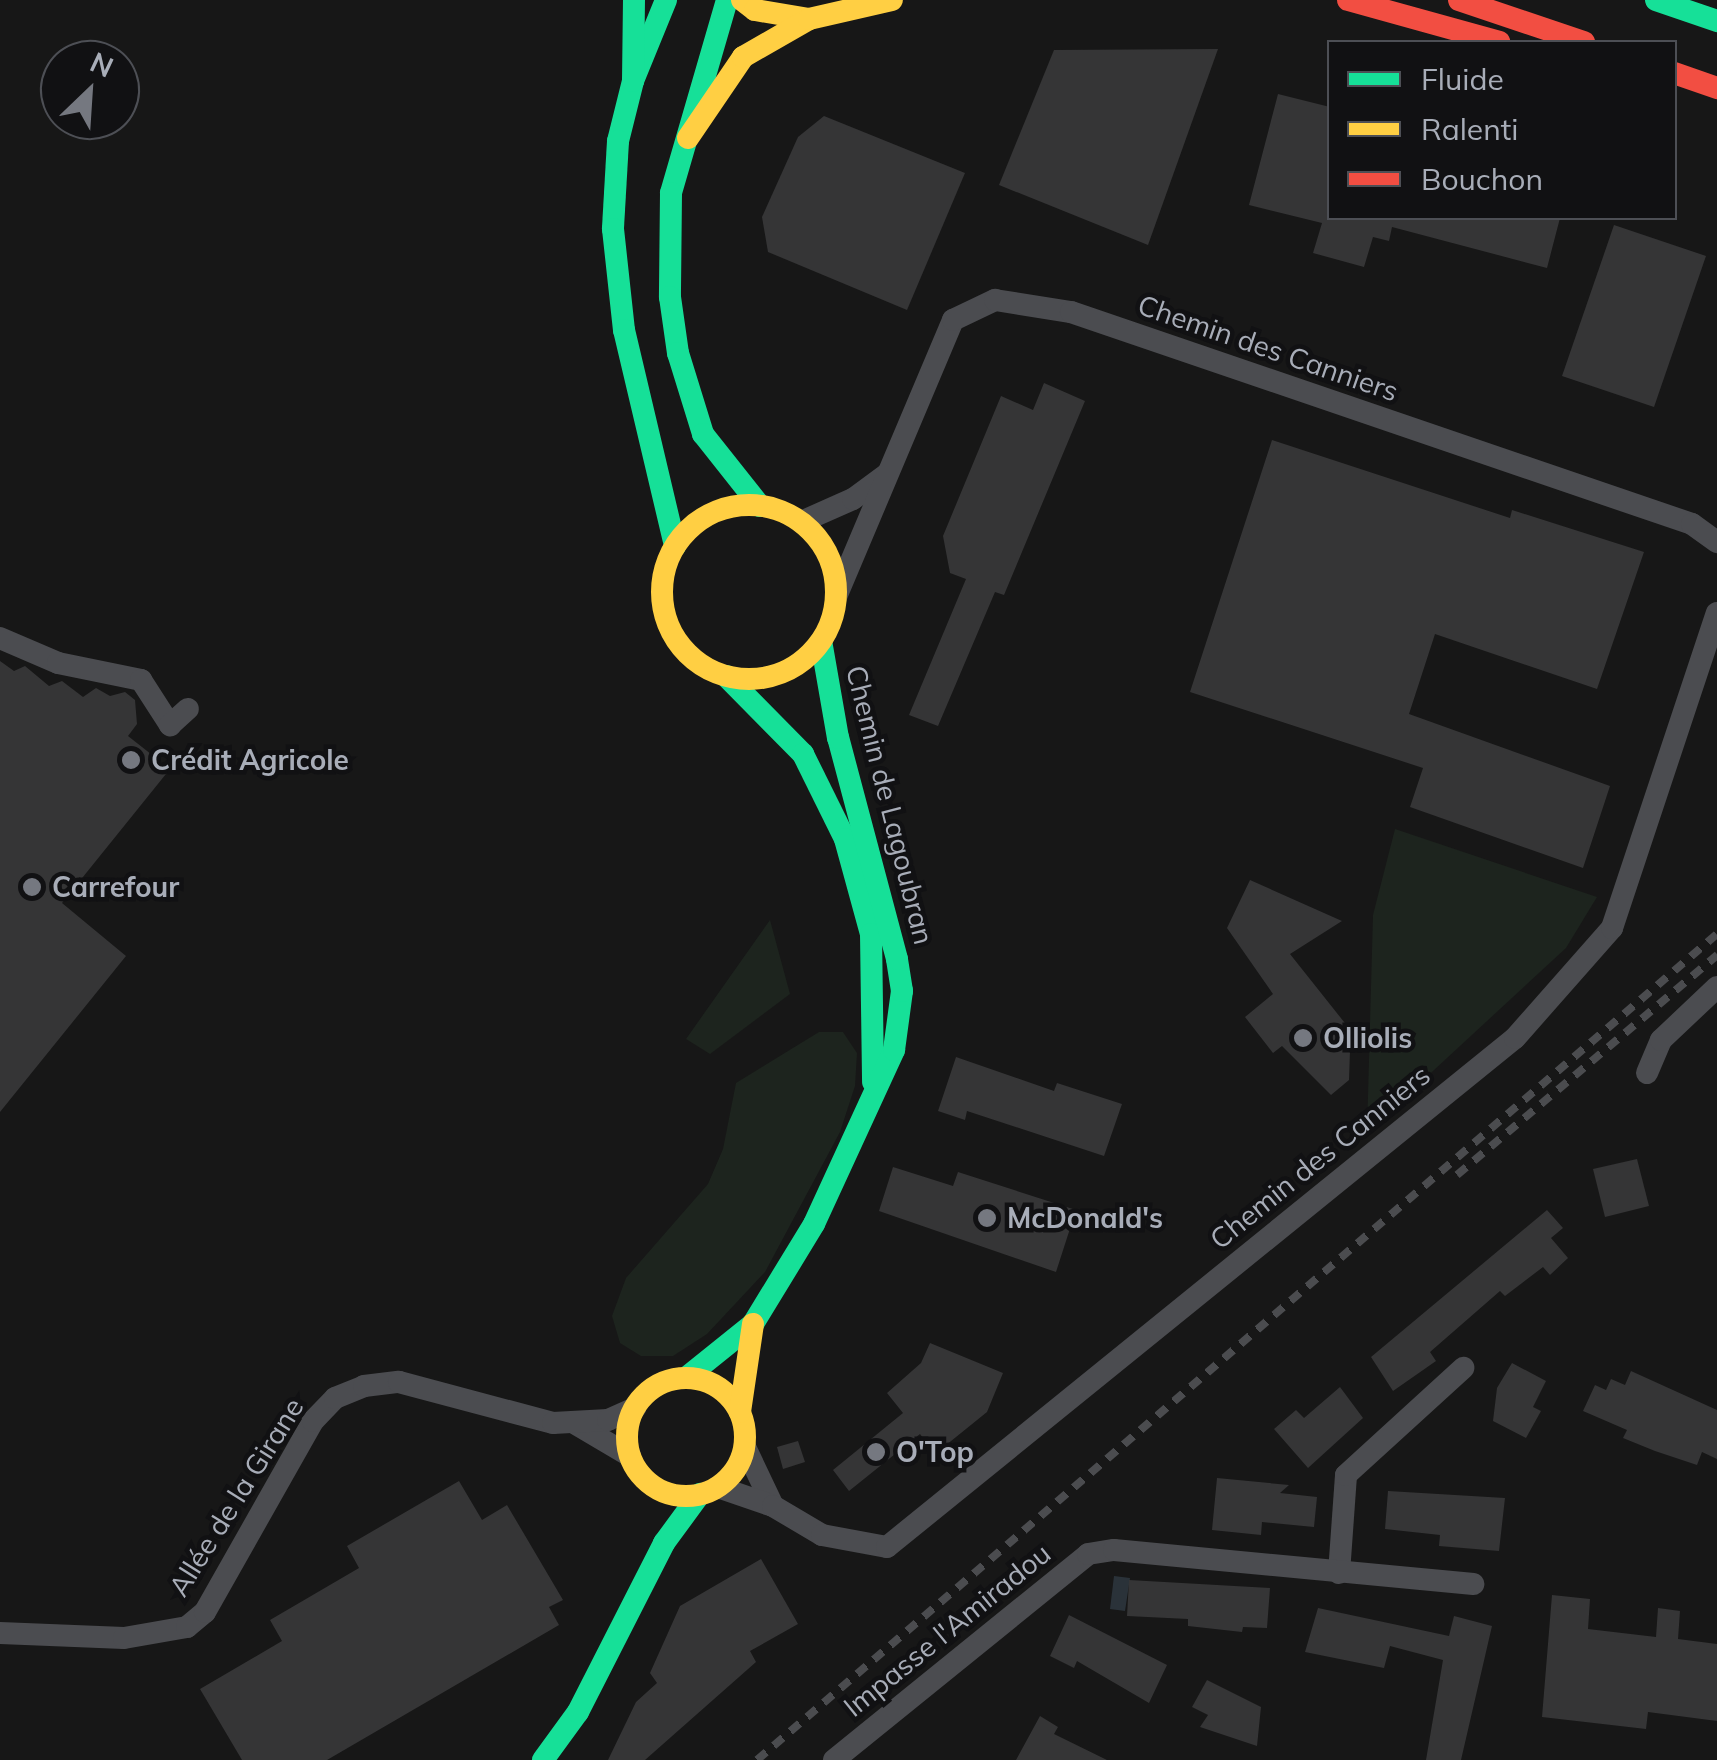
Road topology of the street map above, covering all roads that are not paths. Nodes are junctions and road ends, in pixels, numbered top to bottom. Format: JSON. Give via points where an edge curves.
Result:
{"nodes":[{"id":1,"x":634,"y":0,"type":"edge"},
{"id":2,"x":666,"y":0,"type":"edge"},
{"id":3,"x":727,"y":0,"type":"edge"},
{"id":4,"x":742,"y":0,"type":"edge"},
{"id":5,"x":892,"y":0,"type":"edge"},
{"id":6,"x":1348,"y":0,"type":"edge"},
{"id":7,"x":1459,"y":0,"type":"edge"},
{"id":8,"x":1656,"y":0,"type":"edge"},
{"id":9,"x":1689,"y":0,"type":"edge"},
{"id":10,"x":1717,"y":18,"type":"edge"},
{"id":11,"x":809,"y":19,"type":"junction"},
{"id":12,"x":1492,"y":40,"type":"edge"},
{"id":13,"x":1578,"y":40,"type":"edge"},
{"id":14,"x":1677,"y":74,"type":"edge"},
{"id":15,"x":632,"y":81,"type":"junction"},
{"id":16,"x":1717,"y":88,"type":"edge"},
{"id":17,"x":1677,"y":93,"type":"edge"},
{"id":18,"x":1717,"y":104,"type":"edge"},
{"id":19,"x":688,"y":138,"type":"junction"},
{"id":20,"x":887,"y":474,"type":"junction"},
{"id":21,"x":760,"y":506,"type":"junction"},
{"id":22,"x":801,"y":522,"type":"junction"},
{"id":23,"x":1717,"y":542,"type":"edge"},
{"id":24,"x":674,"y":546,"type":"junction"},
{"id":25,"x":836,"y":598,"type":"junction"},
{"id":26,"x":1717,"y":613,"type":"edge"},
{"id":27,"x":0,"y":638,"type":"edge"},
{"id":28,"x":821,"y":641,"type":"junction"},
{"id":29,"x":726,"y":676,"type":"junction"},
{"id":30,"x":188,"y":709,"type":"dead end"},
{"id":31,"x":1717,"y":987,"type":"edge"},
{"id":32,"x":1647,"y":1073,"type":"dead end"},
{"id":33,"x":873,"y":1098,"type":"junction"},
{"id":34,"x":754,"y":1324,"type":"junction"},
{"id":35,"x":1463,"y":1368,"type":"dead end"},
{"id":36,"x":688,"y":1377,"type":"junction"},
{"id":37,"x":634,"y":1408,"type":"junction"},
{"id":38,"x":740,"y":1412,"type":"junction"},
{"id":39,"x":576,"y":1424,"type":"junction"},
{"id":40,"x":745,"y":1447,"type":"junction"},
{"id":41,"x":630,"y":1456,"type":"junction"},
{"id":42,"x":651,"y":1484,"type":"junction"},
{"id":43,"x":709,"y":1491,"type":"junction"},
{"id":44,"x":774,"y":1506,"type":"junction"},
{"id":45,"x":664,"y":1544,"type":"junction"},
{"id":46,"x":1338,"y":1574,"type":"junction"},
{"id":47,"x":1474,"y":1584,"type":"dead end"},
{"id":48,"x":0,"y":1633,"type":"edge"},
{"id":49,"x":543,"y":1760,"type":"edge"},
{"id":50,"x":834,"y":1760,"type":"edge"}],
"edges":[{"from":1,"to":15,"type":"main road"},
{"from":2,"to":15,"type":"main road"},
{"from":3,"to":19,"type":"main road"},
{"from":4,"to":11,"type":"main road","via":[[755,10]]},
{"from":5,"to":11,"type":"main road"},
{"from":6,"to":12,"type":"main road"},
{"from":7,"to":13,"type":"main road"},
{"from":8,"to":10,"type":"main road"},
{"from":9,"to":10,"type":"main road"},
{"from":11,"to":19,"type":"main road","via":[[744,57]]},
{"from":14,"to":16,"type":"main road"},
{"from":15,"to":24,"type":"main road","via":[[613,184],[615,280]]},
{"from":17,"to":18,"type":"main road"},
{"from":19,"to":21,"type":"main road","via":[[671,193],[669,229],[678,353],[704,434]]},
{"from":20,"to":22,"type":"street","via":[[853,499]]},
{"from":20,"to":23,"type":"street","name":"Chemin des Canniers","via":[[953,320],[995,300],[1025,301],[1692,524]]},
{"from":20,"to":25,"type":"street","name":"Chemin des Canniers"},
{"from":21,"to":22,"type":"main road"},
{"from":21,"to":24,"type":"main road","via":[[712,514]]},
{"from":22,"to":25,"type":"main road","via":[[827,556]]},
{"from":24,"to":29,"type":"main road","via":[[662,586],[667,621],[686,652]]},
{"from":25,"to":28,"type":"main road"},
{"from":26,"to":44,"type":"street","name":"Chemin des Canniers","via":[[1612,928],[1515,1038],[919,1527],[887,1547],[822,1535]]},
{"from":27,"to":30,"type":"street","via":[[58,663],[141,680],[170,725]]},
{"from":28,"to":29,"type":"main road","via":[[779,673]]},
{"from":28,"to":33,"type":"main road","name":"Chemin de Lagoubran","via":[[838,738],[883,889],[902,991],[894,1050]]},
{"from":29,"to":33,"type":"main road","name":"Chemin de Lagoubran","via":[[803,754],[844,839],[871,934]]},
{"from":31,"to":32,"type":"street","via":[[1660,1040]]},
{"from":33,"to":34,"type":"main road","name":"Chemin de Lagoubran","via":[[814,1224]]},
{"from":34,"to":36,"type":"main road","name":"Chemin de Lagoubran"},
{"from":34,"to":38,"type":"main road","name":"Chemin de Lagoubran"},
{"from":35,"to":46,"type":"street","via":[[1346,1475]]},
{"from":36,"to":37,"type":"main road","via":[[654,1387]]},
{"from":36,"to":38,"type":"main road","via":[[719,1388]]},
{"from":37,"to":39,"type":"street","name":"Allée de la Girane"},
{"from":37,"to":41,"type":"main road"},
{"from":38,"to":40,"type":"main road"},
{"from":39,"to":41,"type":"street","name":"Allée de la Girane"},
{"from":39,"to":48,"type":"street","name":"Allée de la Girane","via":[[400,1382],[364,1386],[335,1398],[313,1421],[206,1612],[188,1627],[124,1638]]},
{"from":40,"to":43,"type":"main road"},
{"from":40,"to":44,"type":"street"},
{"from":41,"to":42,"type":"main road"},
{"from":42,"to":43,"type":"main road"},
{"from":42,"to":45,"type":"main road"},
{"from":43,"to":44,"type":"street","name":"Chemin des Canniers"},
{"from":43,"to":45,"type":"main road"},
{"from":45,"to":49,"type":"main road","via":[[610,1656]]},
{"from":46,"to":47,"type":"street","name":"Impasse l'Amiradou"},
{"from":46,"to":50,"type":"street","name":"Impasse l'Amiradou","via":[[1114,1550],[1088,1554]]}]}
